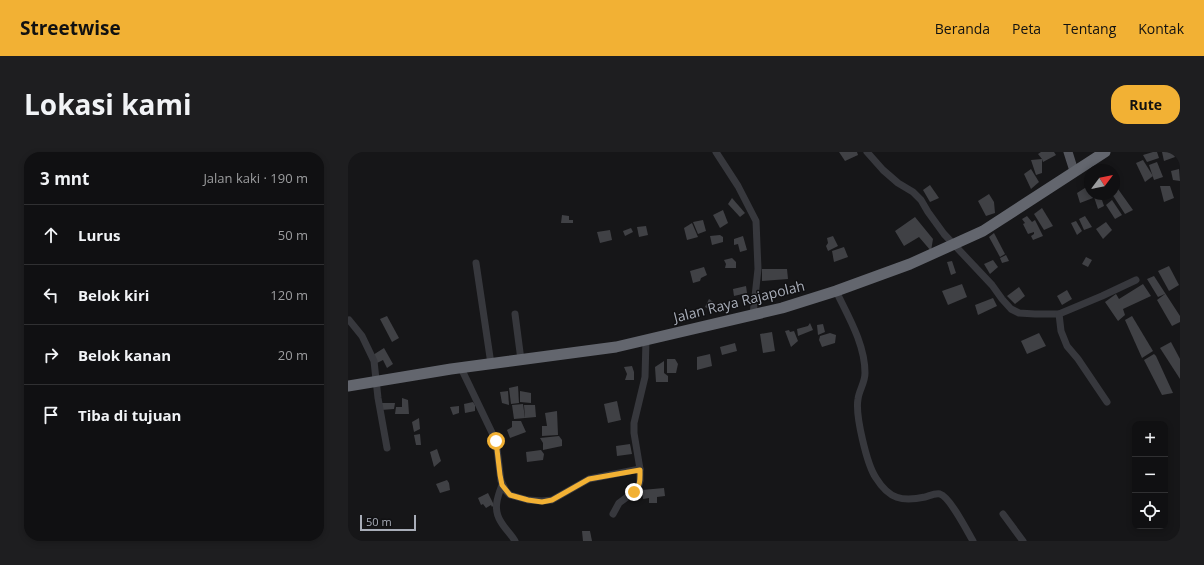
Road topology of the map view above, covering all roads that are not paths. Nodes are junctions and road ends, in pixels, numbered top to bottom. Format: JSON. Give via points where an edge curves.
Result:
{"nodes":[{"id":1,"x":716,"y":152,"type":"edge"},
{"id":2,"x":867,"y":152,"type":"edge"},
{"id":3,"x":1068,"y":152,"type":"edge"},
{"id":4,"x":1105,"y":152,"type":"edge"},
{"id":5,"x":1074,"y":171,"type":"junction"},
{"id":6,"x":953,"y":245,"type":"junction"},
{"id":7,"x":476,"y":262,"type":"dead end"},
{"id":8,"x":1136,"y":280,"type":"dead end"},
{"id":9,"x":836,"y":291,"type":"junction"},
{"id":10,"x":515,"y":314,"type":"dead end"},
{"id":11,"x":1059,"y":314,"type":"junction"},
{"id":12,"x":752,"y":315,"type":"junction"},
{"id":13,"x":348,"y":320,"type":"edge"},
{"id":14,"x":646,"y":340,"type":"junction"},
{"id":15,"x":521,"y":360,"type":"junction"},
{"id":16,"x":491,"y":364,"type":"junction"},
{"id":17,"x":461,"y":368,"type":"junction"},
{"id":18,"x":376,"y":380,"type":"junction"},
{"id":19,"x":348,"y":386,"type":"edge"},
{"id":20,"x":1107,"y":402,"type":"dead end"},
{"id":21,"x":387,"y":448,"type":"dead end"},
{"id":22,"x":640,"y":470,"type":"junction"},
{"id":23,"x":502,"y":485,"type":"junction"},
{"id":24,"x":613,"y":514,"type":"dead end"},
{"id":25,"x":1003,"y":514,"type":"dead end"},
{"id":26,"x":515,"y":541,"type":"edge"},
{"id":27,"x":973,"y":541,"type":"edge"},
{"id":28,"x":1023,"y":541,"type":"edge"}],
"edges":[{"from":1,"to":12,"type":"street","via":[[756,220],[758,269]]},
{"from":2,"to":6,"type":"street","via":[[883,170],[921,200]]},
{"from":3,"to":5,"type":"main road"},
{"from":4,"to":5,"type":"highway","name":"Jalan Raya Rajapolah"},
{"from":5,"to":6,"type":"highway","name":"Jalan Raya Rajapolah","via":[[983,231]]},
{"from":6,"to":9,"type":"highway","name":"Jalan Raya Rajapolah"},
{"from":6,"to":11,"type":"street","via":[[1011,308],[1019,313]]},
{"from":7,"to":16,"type":"street"},
{"from":8,"to":11,"type":"street"},
{"from":9,"to":12,"type":"highway","name":"Jalan Raya Rajapolah"},
{"from":9,"to":27,"type":"street","via":[[859,341],[863,356],[865,374],[857,410],[869,462],[876,478],[890,494],[900,499],[910,500],[940,494],[945,497]]},
{"from":10,"to":15,"type":"street"},
{"from":11,"to":20,"type":"street","via":[[1061,331],[1067,346]]},
{"from":12,"to":14,"type":"highway","name":"Jalan Raya Rajapolah"},
{"from":13,"to":18,"type":"street","via":[[369,349],[374,361]]},
{"from":14,"to":15,"type":"highway","name":"Jalan Raya Rajapolah","via":[[616,347]]},
{"from":14,"to":22,"type":"street","via":[[645,377],[634,423]]},
{"from":15,"to":16,"type":"highway","name":"Jalan Raya Rajapolah"},
{"from":16,"to":17,"type":"highway","name":"Jalan Raya Rajapolah"},
{"from":17,"to":18,"type":"highway","name":"Jalan Raya Rajapolah"},
{"from":17,"to":23,"type":"street","via":[[496,441]]},
{"from":18,"to":19,"type":"highway","name":"Jalan Raya Rajapolah"},
{"from":18,"to":21,"type":"street"},
{"from":22,"to":23,"type":"street","via":[[589,479],[552,500],[542,502],[510,495]]},
{"from":22,"to":24,"type":"street","via":[[638,488],[619,503]]},
{"from":23,"to":26,"type":"street","via":[[497,499],[497,513]]},
{"from":25,"to":28,"type":"street"}]}
